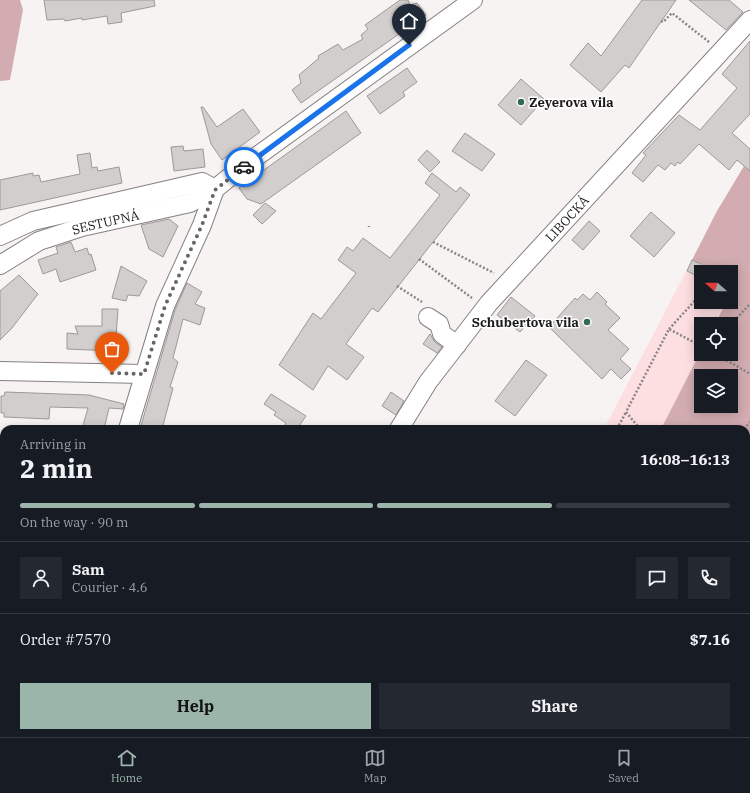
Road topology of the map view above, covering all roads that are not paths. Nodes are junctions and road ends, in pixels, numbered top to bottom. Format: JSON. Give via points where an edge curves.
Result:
{"nodes":[{"id":1,"x":472,"y":0,"type":"edge"},
{"id":2,"x":750,"y":20,"type":"edge"},
{"id":3,"x":215,"y":190,"type":"junction"},
{"id":4,"x":0,"y":236,"type":"edge"},
{"id":5,"x":0,"y":264,"type":"edge"},
{"id":6,"x":428,"y":317,"type":"dead end"},
{"id":7,"x":457,"y":345,"type":"junction"},
{"id":8,"x":0,"y":371,"type":"edge"},
{"id":9,"x":144,"y":374,"type":"junction"},
{"id":10,"x":129,"y":425,"type":"edge"},
{"id":11,"x":401,"y":425,"type":"edge"}],
"edges":[{"from":1,"to":3,"type":"street","name":"SESTUPNÁ","via":[[242,167]]},
{"from":2,"to":7,"type":"street","name":"LIBOCKÁ","via":[[489,303]]},
{"from":3,"to":4,"type":"street","name":"SESTUPNÁ","via":[[202,182],[33,220]]},
{"from":3,"to":5,"type":"street","name":"SESTUPNÁ","via":[[190,202],[82,227],[39,241]]},
{"from":3,"to":9,"type":"street","via":[[165,306]]},
{"from":6,"to":7,"type":"street","via":[[439,324],[442,334]]},
{"from":7,"to":11,"type":"street","name":"LIBOCKÁ","via":[[428,382]]},
{"from":8,"to":9,"type":"street"},
{"from":9,"to":10,"type":"street"}]}
